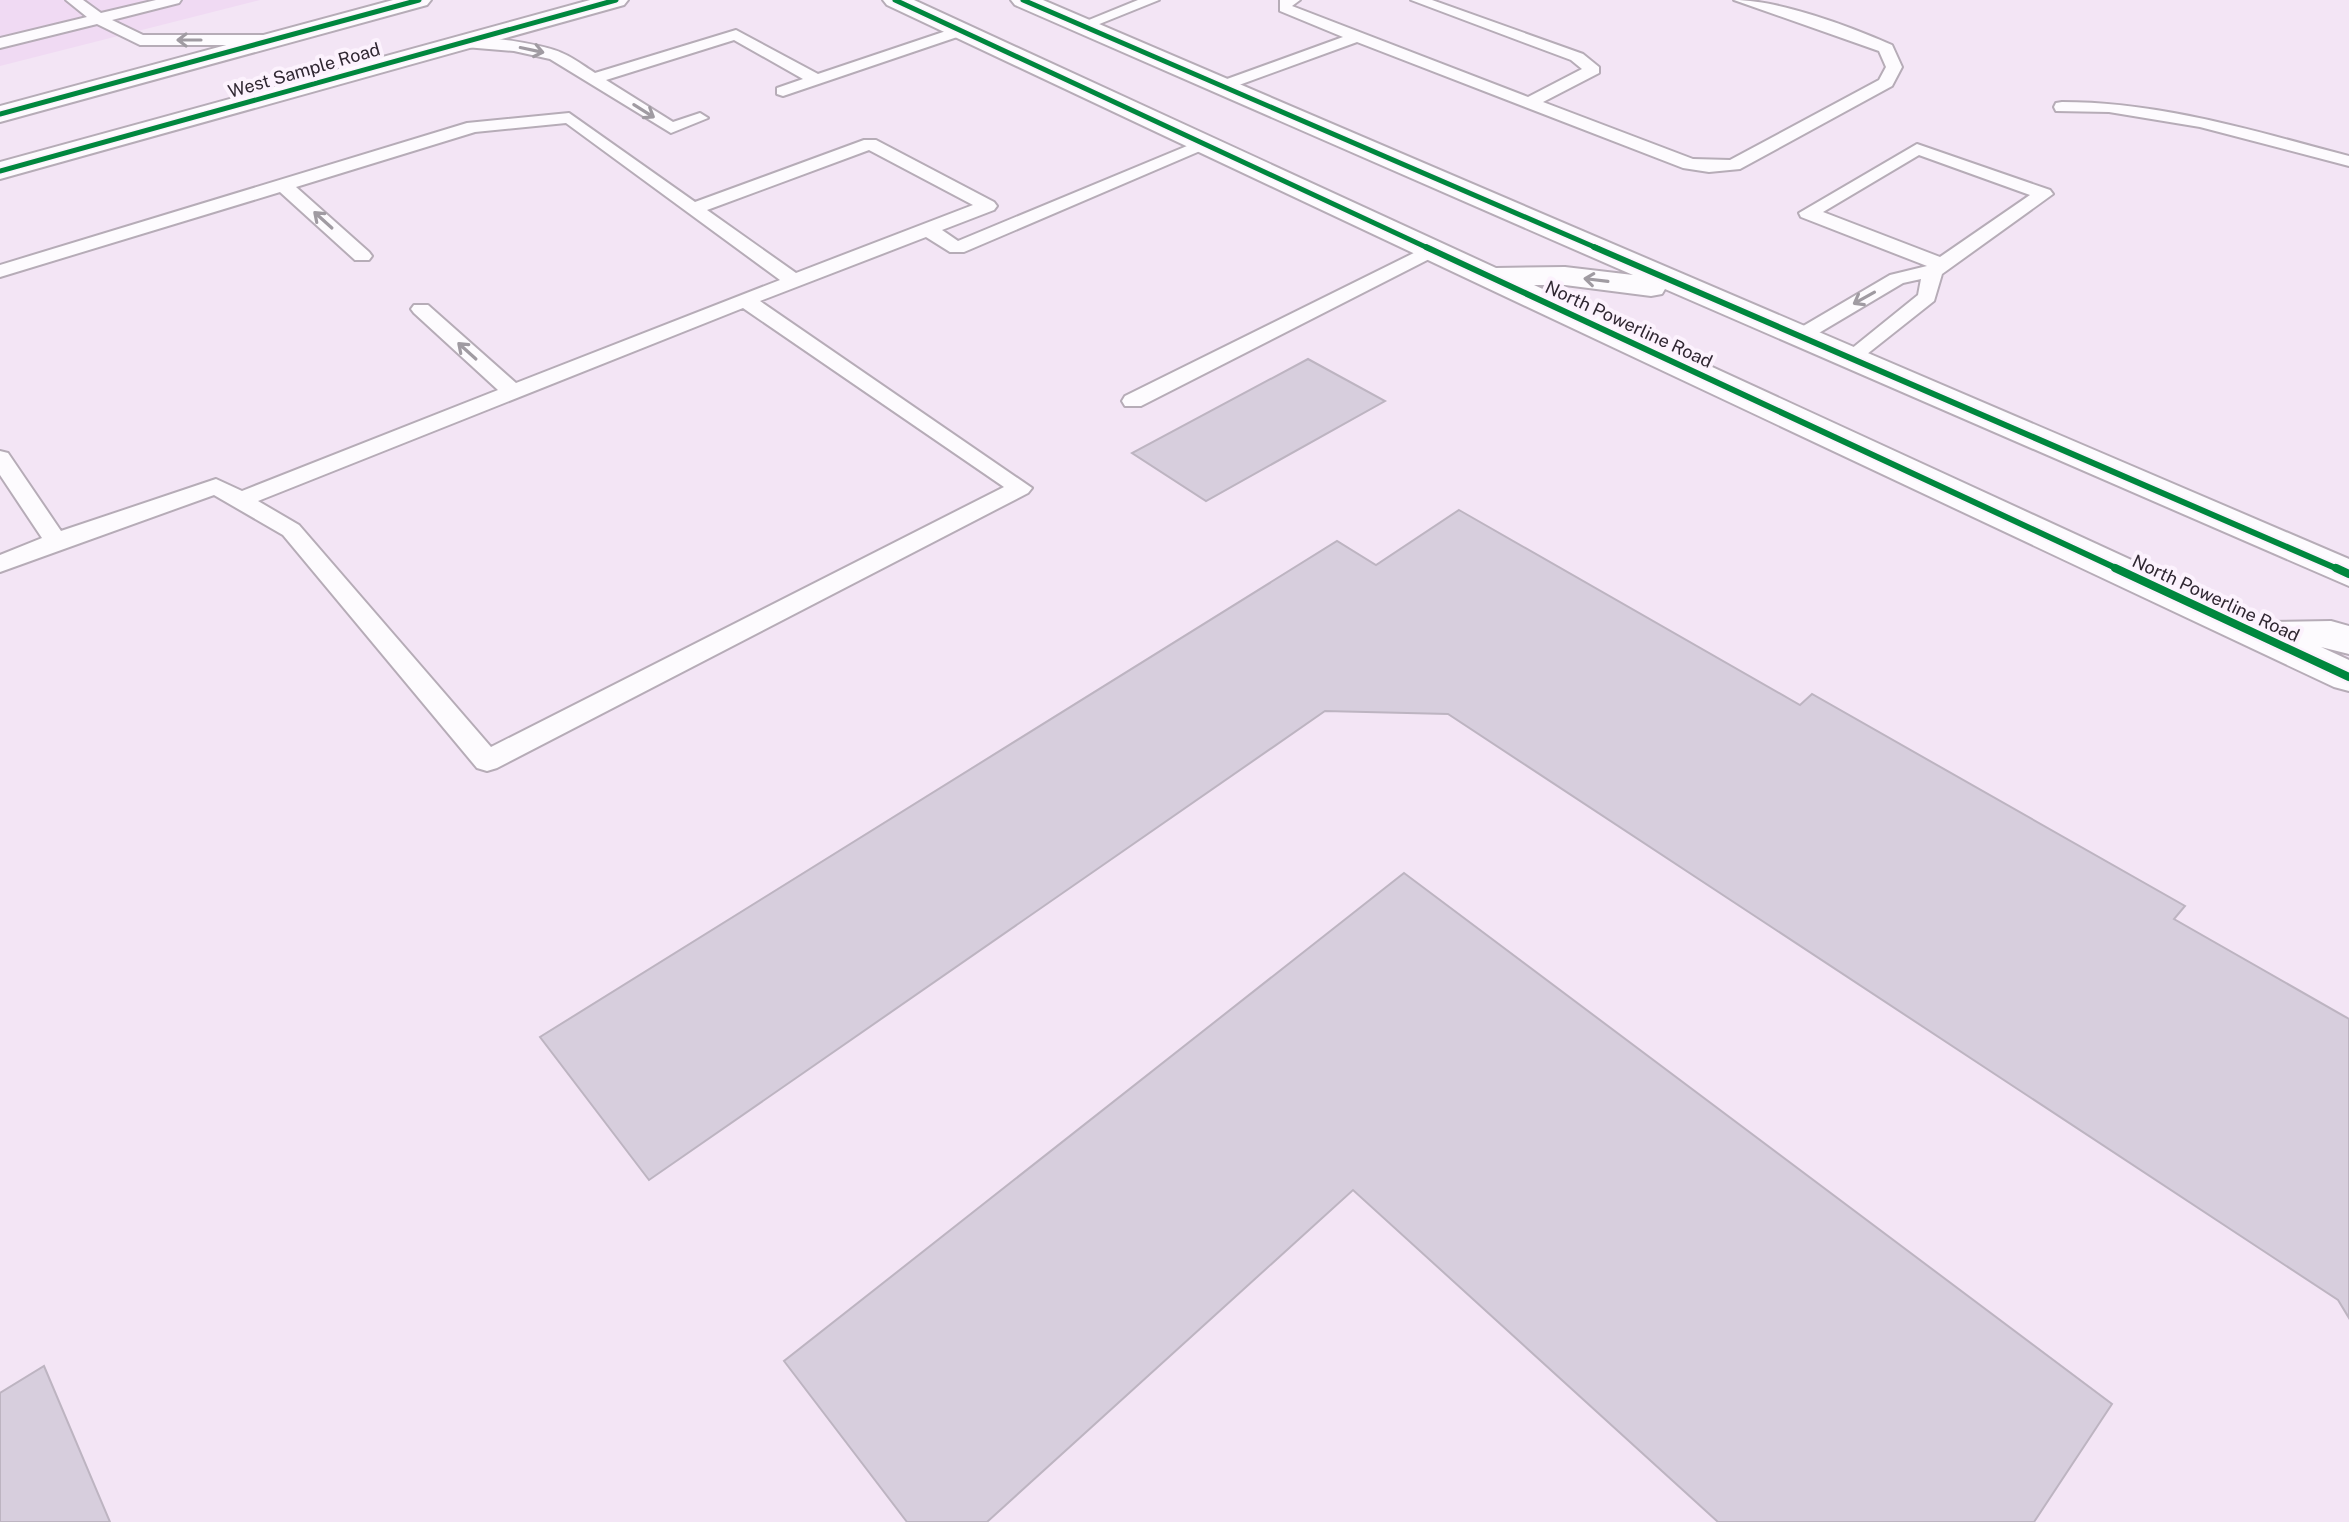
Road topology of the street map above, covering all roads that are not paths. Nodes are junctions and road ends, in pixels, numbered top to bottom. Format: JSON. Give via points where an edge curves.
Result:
{"nodes":[{"id":1,"x":73,"y":0,"type":"edge"},
{"id":2,"x":174,"y":0,"type":"edge"},
{"id":3,"x":419,"y":0,"type":"edge"},
{"id":4,"x":616,"y":0,"type":"edge"},
{"id":5,"x":895,"y":0,"type":"edge"},
{"id":6,"x":1023,"y":0,"type":"edge"},
{"id":7,"x":1152,"y":0,"type":"edge"},
{"id":8,"x":1293,"y":0,"type":"edge"},
{"id":9,"x":1418,"y":0,"type":"edge"},
{"id":10,"x":1741,"y":0,"type":"edge"},
{"id":11,"x":99,"y":19,"type":"junction"},
{"id":12,"x":1082,"y":26,"type":"junction"},
{"id":13,"x":961,"y":31,"type":"junction"},
{"id":14,"x":1357,"y":37,"type":"junction"},
{"id":15,"x":267,"y":40,"type":"junction"},
{"id":16,"x":465,"y":42,"type":"junction"},
{"id":17,"x":0,"y":43,"type":"edge"},
{"id":18,"x":592,"y":79,"type":"junction"},
{"id":19,"x":817,"y":80,"type":"junction"},
{"id":20,"x":1222,"y":86,"type":"junction"},
{"id":21,"x":783,"y":91,"type":"dead end"},
{"id":22,"x":1529,"y":103,"type":"junction"},
{"id":23,"x":2062,"y":107,"type":"dead end"},
{"id":24,"x":0,"y":114,"type":"edge"},
{"id":25,"x":700,"y":118,"type":"dead end"},
{"id":26,"x":1205,"y":145,"type":"junction"},
{"id":27,"x":2349,"y":161,"type":"edge"},
{"id":28,"x":0,"y":171,"type":"edge"},
{"id":29,"x":283,"y":185,"type":"junction"},
{"id":30,"x":693,"y":209,"type":"junction"},
{"id":31,"x":927,"y":229,"type":"junction"},
{"id":32,"x":1432,"y":250,"type":"junction"},
{"id":33,"x":362,"y":256,"type":"dead end"},
{"id":34,"x":1938,"y":268,"type":"junction"},
{"id":35,"x":0,"y":271,"type":"edge"},
{"id":36,"x":1487,"y":276,"type":"junction"},
{"id":37,"x":793,"y":280,"type":"junction"},
{"id":38,"x":1701,"y":294,"type":"junction"},
{"id":39,"x":745,"y":300,"type":"junction"},
{"id":40,"x":421,"y":309,"type":"dead end"},
{"id":41,"x":1800,"y":336,"type":"junction"},
{"id":42,"x":1850,"y":358,"type":"junction"},
{"id":43,"x":513,"y":392,"type":"junction"},
{"id":44,"x":1133,"y":401,"type":"dead end"},
{"id":45,"x":0,"y":458,"type":"edge"},
{"id":46,"x":240,"y":500,"type":"junction"},
{"id":47,"x":56,"y":541,"type":"junction"},
{"id":48,"x":0,"y":564,"type":"edge"},
{"id":49,"x":2349,"y":574,"type":"edge"},
{"id":50,"x":2257,"y":634,"type":"junction"},
{"id":51,"x":2349,"y":640,"type":"edge"},
{"id":52,"x":2349,"y":677,"type":"edge"}],
"edges":[{"from":1,"to":11,"type":"lane"},
{"from":2,"to":11,"type":"lane"},
{"from":3,"to":15,"type":"main road","name":"West Sample Road"},
{"from":4,"to":16,"type":"main road","name":"West Sample Road"},
{"from":5,"to":13,"type":"main road","name":"North Powerline Road"},
{"from":6,"to":12,"type":"main road"},
{"from":7,"to":12,"type":"lane"},
{"from":8,"to":14,"type":"lane","via":[[1285,8]]},
{"from":9,"to":22,"type":"lane","via":[[1577,57],[1593,70]]},
{"from":10,"to":22,"type":"lane","via":[[1886,48],[1894,67],[1886,83],[1734,165],[1709,167]]},
{"from":15,"to":11,"type":"lane","one_way":true,"via":[[140,40]]},
{"from":11,"to":17,"type":"lane"},
{"from":12,"to":20,"type":"main road"},
{"from":13,"to":19,"type":"lane"},
{"from":13,"to":26,"type":"main road","name":"North Powerline Road"},
{"from":14,"to":20,"type":"lane"},
{"from":14,"to":22,"type":"lane"},
{"from":15,"to":24,"type":"main road","name":"West Sample Road"},
{"from":16,"to":18,"type":"lane","one_way":true,"via":[[555,55]]},
{"from":16,"to":28,"type":"main road","name":"West Sample Road"},
{"from":18,"to":19,"type":"lane","via":[[736,35]]},
{"from":18,"to":25,"type":"lane","one_way":true,"via":[[671,128]]},
{"from":19,"to":21,"type":"lane"},
{"from":20,"to":38,"type":"main road"},
{"from":23,"to":27,"type":"lane","via":[[2109,107],[2201,122]]},
{"from":26,"to":31,"type":"lane","via":[[957,248]]},
{"from":26,"to":32,"type":"main road","name":"North Powerline Road"},
{"from":29,"to":30,"type":"lane","via":[[473,127],[569,118]]},
{"from":33,"to":29,"type":"lane","one_way":true},
{"from":29,"to":35,"type":"lane"},
{"from":30,"to":31,"type":"lane","via":[[870,144],[988,206]]},
{"from":30,"to":37,"type":"lane"},
{"from":31,"to":37,"type":"lane"},
{"from":32,"to":36,"type":"main road","name":"North Powerline Road"},
{"from":32,"to":44,"type":"lane"},
{"from":34,"to":34,"type":"lane","via":[[2044,194],[1917,149],[1808,213]]},
{"from":34,"to":41,"type":"lane","one_way":true,"via":[[1897,279]]},
{"from":34,"to":42,"type":"lane","via":[[1927,297]]},
{"from":38,"to":36,"type":"main road","one_way":true,"via":[[1565,276]]},
{"from":36,"to":50,"type":"main road","name":"North Powerline Road"},
{"from":37,"to":39,"type":"lane"},
{"from":38,"to":41,"type":"main road"},
{"from":39,"to":43,"type":"lane"},
{"from":39,"to":46,"type":"lane","via":[[1020,488],[487,761],[291,530]]},
{"from":43,"to":40,"type":"lane","one_way":true},
{"from":41,"to":42,"type":"main road"},
{"from":42,"to":49,"type":"main road"},
{"from":43,"to":46,"type":"lane"},
{"from":45,"to":47,"type":"lane"},
{"from":46,"to":47,"type":"lane","via":[[216,486]]},
{"from":47,"to":48,"type":"lane"},
{"from":50,"to":51,"type":"main road","via":[[2331,634]]},
{"from":50,"to":52,"type":"main road","name":"North Powerline Road"}]}
